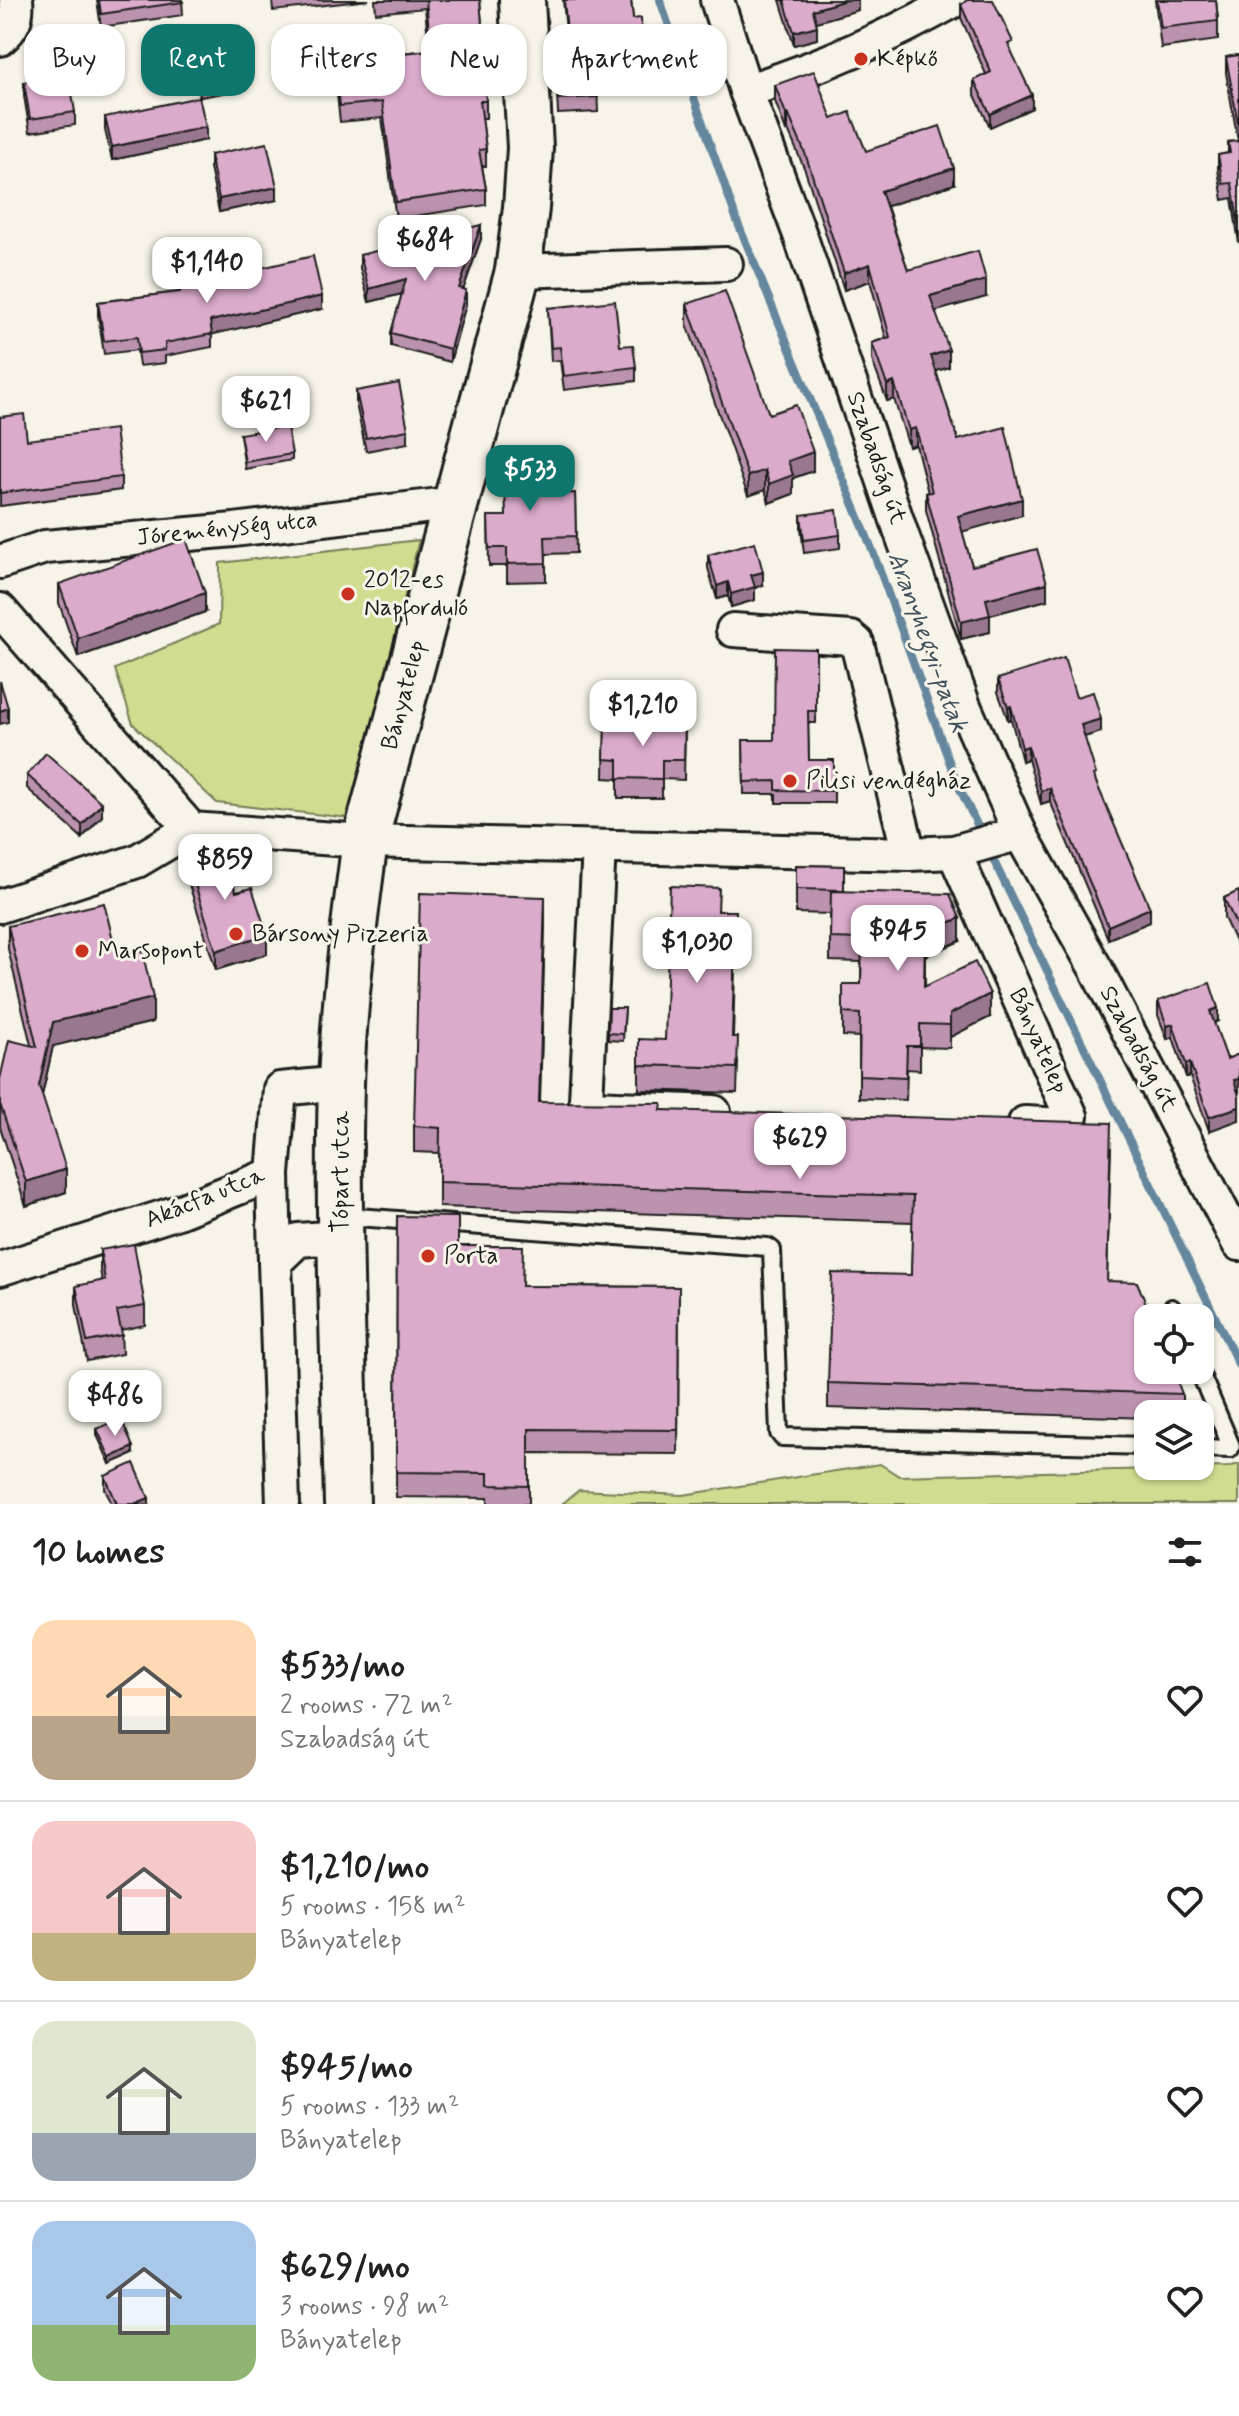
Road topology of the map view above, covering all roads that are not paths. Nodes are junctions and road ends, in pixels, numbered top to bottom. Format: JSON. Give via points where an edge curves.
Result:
{"nodes":[{"id":1,"x":16,"y":0,"type":"edge"},
{"id":2,"x":522,"y":0,"type":"edge"},
{"id":3,"x":717,"y":0,"type":"edge"},
{"id":4,"x":955,"y":0,"type":"edge"},
{"id":5,"x":0,"y":39,"type":"edge"},
{"id":6,"x":746,"y":91,"type":"junction"},
{"id":7,"x":726,"y":264,"type":"dead end"},
{"id":8,"x":518,"y":271,"type":"junction"},
{"id":9,"x":456,"y":503,"type":"junction"},
{"id":10,"x":0,"y":562,"type":"edge"},
{"id":11,"x":0,"y":610,"type":"edge"},
{"id":12,"x":733,"y":630,"type":"dead end"},
{"id":13,"x":191,"y":829,"type":"junction"},
{"id":14,"x":1016,"y":834,"type":"junction"},
{"id":15,"x":365,"y":841,"type":"junction"},
{"id":16,"x":599,"y":847,"type":"junction"},
{"id":17,"x":960,"y":851,"type":"junction"},
{"id":18,"x":909,"y":854,"type":"junction"},
{"id":19,"x":0,"y":906,"type":"edge"},
{"id":20,"x":341,"y":1083,"type":"junction"},
{"id":21,"x":744,"y":1113,"type":"edge"},
{"id":22,"x":1003,"y":1122,"type":"edge"},
{"id":23,"x":273,"y":1174,"type":"junction"},
{"id":24,"x":341,"y":1226,"type":"junction"},
{"id":25,"x":1239,"y":1244,"type":"edge"},
{"id":26,"x":275,"y":1262,"type":"junction"},
{"id":27,"x":0,"y":1269,"type":"edge"},
{"id":28,"x":1214,"y":1406,"type":"edge"},
{"id":29,"x":1134,"y":1446,"type":"edge"},
{"id":30,"x":1214,"y":1448,"type":"edge"},
{"id":31,"x":283,"y":1504,"type":"edge"},
{"id":32,"x":347,"y":1504,"type":"edge"}],
"edges":[{"from":1,"to":5,"type":"street","via":[[13,27]]},
{"from":2,"to":8,"type":"main road","via":[[530,148]]},
{"from":3,"to":6,"type":"street","name":"Szabadság út"},
{"from":4,"to":6,"type":"street","via":[[855,51]]},
{"from":6,"to":14,"type":"street","name":"Szabadság út","via":[[903,538]]},
{"from":7,"to":8,"type":"street"},
{"from":8,"to":9,"type":"main road"},
{"from":9,"to":10,"type":"street","name":"Jóreménység utca","via":[[45,547]]},
{"from":9,"to":15,"type":"main road","name":"Bányatelep"},
{"from":11,"to":13,"type":"street"},
{"from":12,"to":18,"type":"street","via":[[851,638],[857,643]]},
{"from":13,"to":15,"type":"street"},
{"from":13,"to":19,"type":"street","via":[[137,861]]},
{"from":14,"to":17,"type":"street"},
{"from":14,"to":25,"type":"street","name":"Szabadság út","via":[[1096,969]]},
{"from":15,"to":16,"type":"street"},
{"from":15,"to":20,"type":"main road","name":"Tópart utca"},
{"from":16,"to":18,"type":"street"},
{"from":16,"to":21,"type":"street","via":[[586,1100],[593,1107]]},
{"from":17,"to":18,"type":"street"},
{"from":17,"to":22,"type":"street","name":"Bányatelep","via":[[1071,1116],[1065,1125]]},
{"from":20,"to":23,"type":"street","name":"Akácfa utca","via":[[280,1089]]},
{"from":20,"to":24,"type":"main road","name":"Tópart utca"},
{"from":23,"to":26,"type":"street"},
{"from":23,"to":27,"type":"street","name":"Akácfa utca","via":[[224,1200]]},
{"from":24,"to":26,"type":"street","via":[[298,1240]]},
{"from":24,"to":29,"type":"lane","via":[[768,1247],[782,1437]]},
{"from":24,"to":32,"type":"main road","name":"Tópart utca"},
{"from":26,"to":31,"type":"street"},
{"from":28,"to":30,"type":"lane","via":[[1231,1446]]}]}
